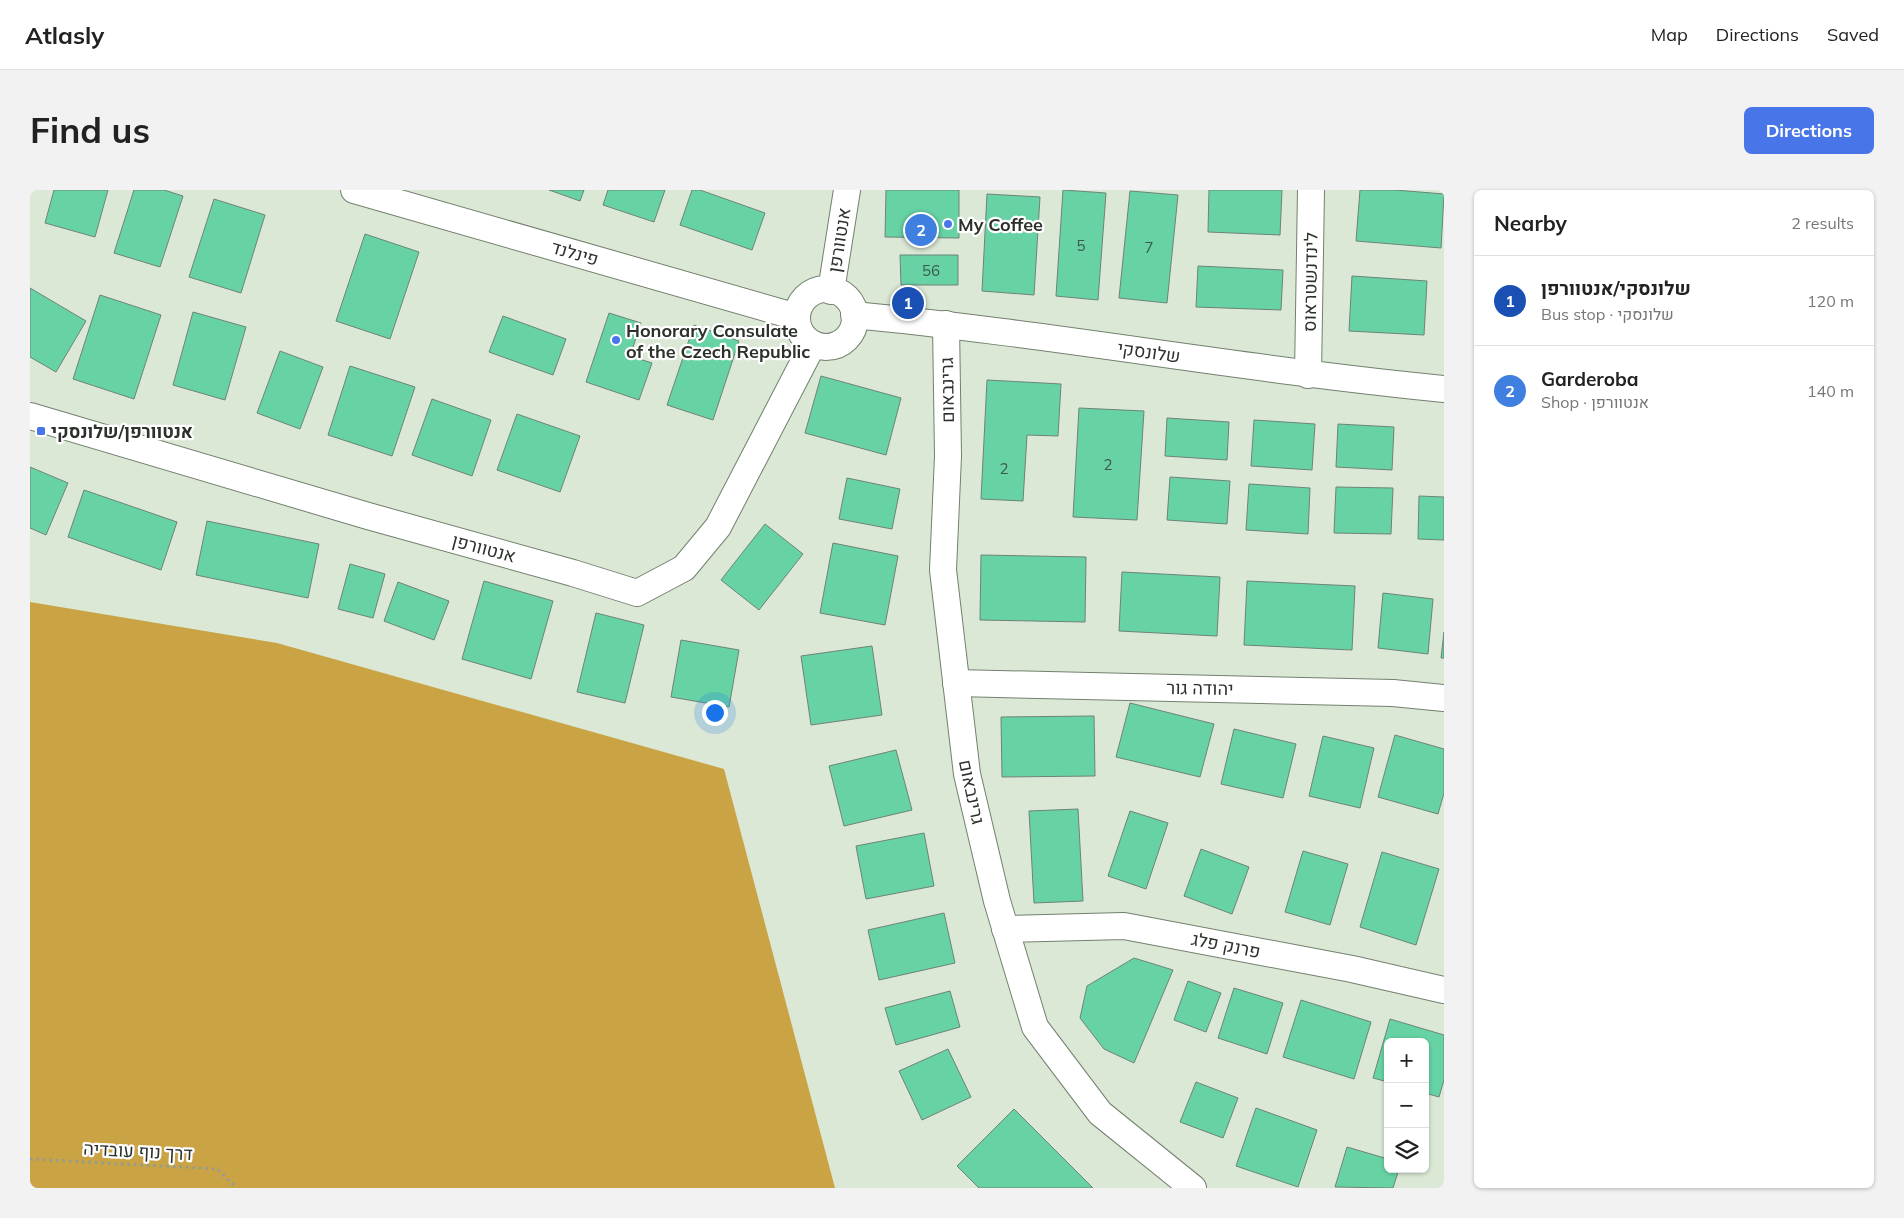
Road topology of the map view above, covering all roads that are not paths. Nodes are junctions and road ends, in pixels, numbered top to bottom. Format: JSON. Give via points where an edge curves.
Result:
{"nodes":[{"id":1,"x":354,"y":190,"type":"edge"},
{"id":2,"x":847,"y":190,"type":"edge"},
{"id":3,"x":1311,"y":190,"type":"edge"},
{"id":4,"x":831,"y":291,"type":"junction"},
{"id":5,"x":854,"y":315,"type":"junction"},
{"id":6,"x":797,"y":316,"type":"junction"},
{"id":7,"x":946,"y":324,"type":"junction"},
{"id":8,"x":813,"y":344,"type":"junction"},
{"id":9,"x":1308,"y":375,"type":"junction"},
{"id":10,"x":1444,"y":389,"type":"edge"},
{"id":11,"x":30,"y":416,"type":"edge"},
{"id":12,"x":956,"y":683,"type":"junction"},
{"id":13,"x":1444,"y":698,"type":"edge"},
{"id":14,"x":1006,"y":929,"type":"junction"},
{"id":15,"x":1444,"y":990,"type":"edge"},
{"id":16,"x":1193,"y":1188,"type":"edge"}],
"edges":[{"from":1,"to":6,"type":"street","name":"פינלנד"},
{"from":2,"to":4,"type":"street","name":"אנטוורפן"},
{"from":3,"to":9,"type":"street","name":"לינדנשטראוס"},
{"from":4,"to":5,"type":"street","via":[[840,292],[848,298]]},
{"from":4,"to":6,"type":"street","via":[[821,288],[803,298]]},
{"from":5,"to":7,"type":"street","name":"שלונסקי"},
{"from":5,"to":8,"type":"street","via":[[852,333],[839,345],[821,348]]},
{"from":6,"to":8,"type":"street","via":[[796,325],[800,333]]},
{"from":7,"to":9,"type":"street","name":"שלונסקי"},
{"from":7,"to":12,"type":"street","name":"גרינבאום","via":[[948,456],[943,570]]},
{"from":8,"to":11,"type":"street","name":"אנטוורפן","via":[[718,528],[684,568],[637,593]]},
{"from":9,"to":10,"type":"street","name":"שלונסקי"},
{"from":12,"to":13,"type":"street","name":"יהודה גור","via":[[1393,693]]},
{"from":12,"to":14,"type":"street","name":"גרינבאום","via":[[967,774]]},
{"from":14,"to":15,"type":"street","name":"פרנק פלג","via":[[1124,926],[1352,969]]},
{"from":14,"to":16,"type":"street","name":"גרינבאום","via":[[1035,1027],[1100,1113]]}]}
